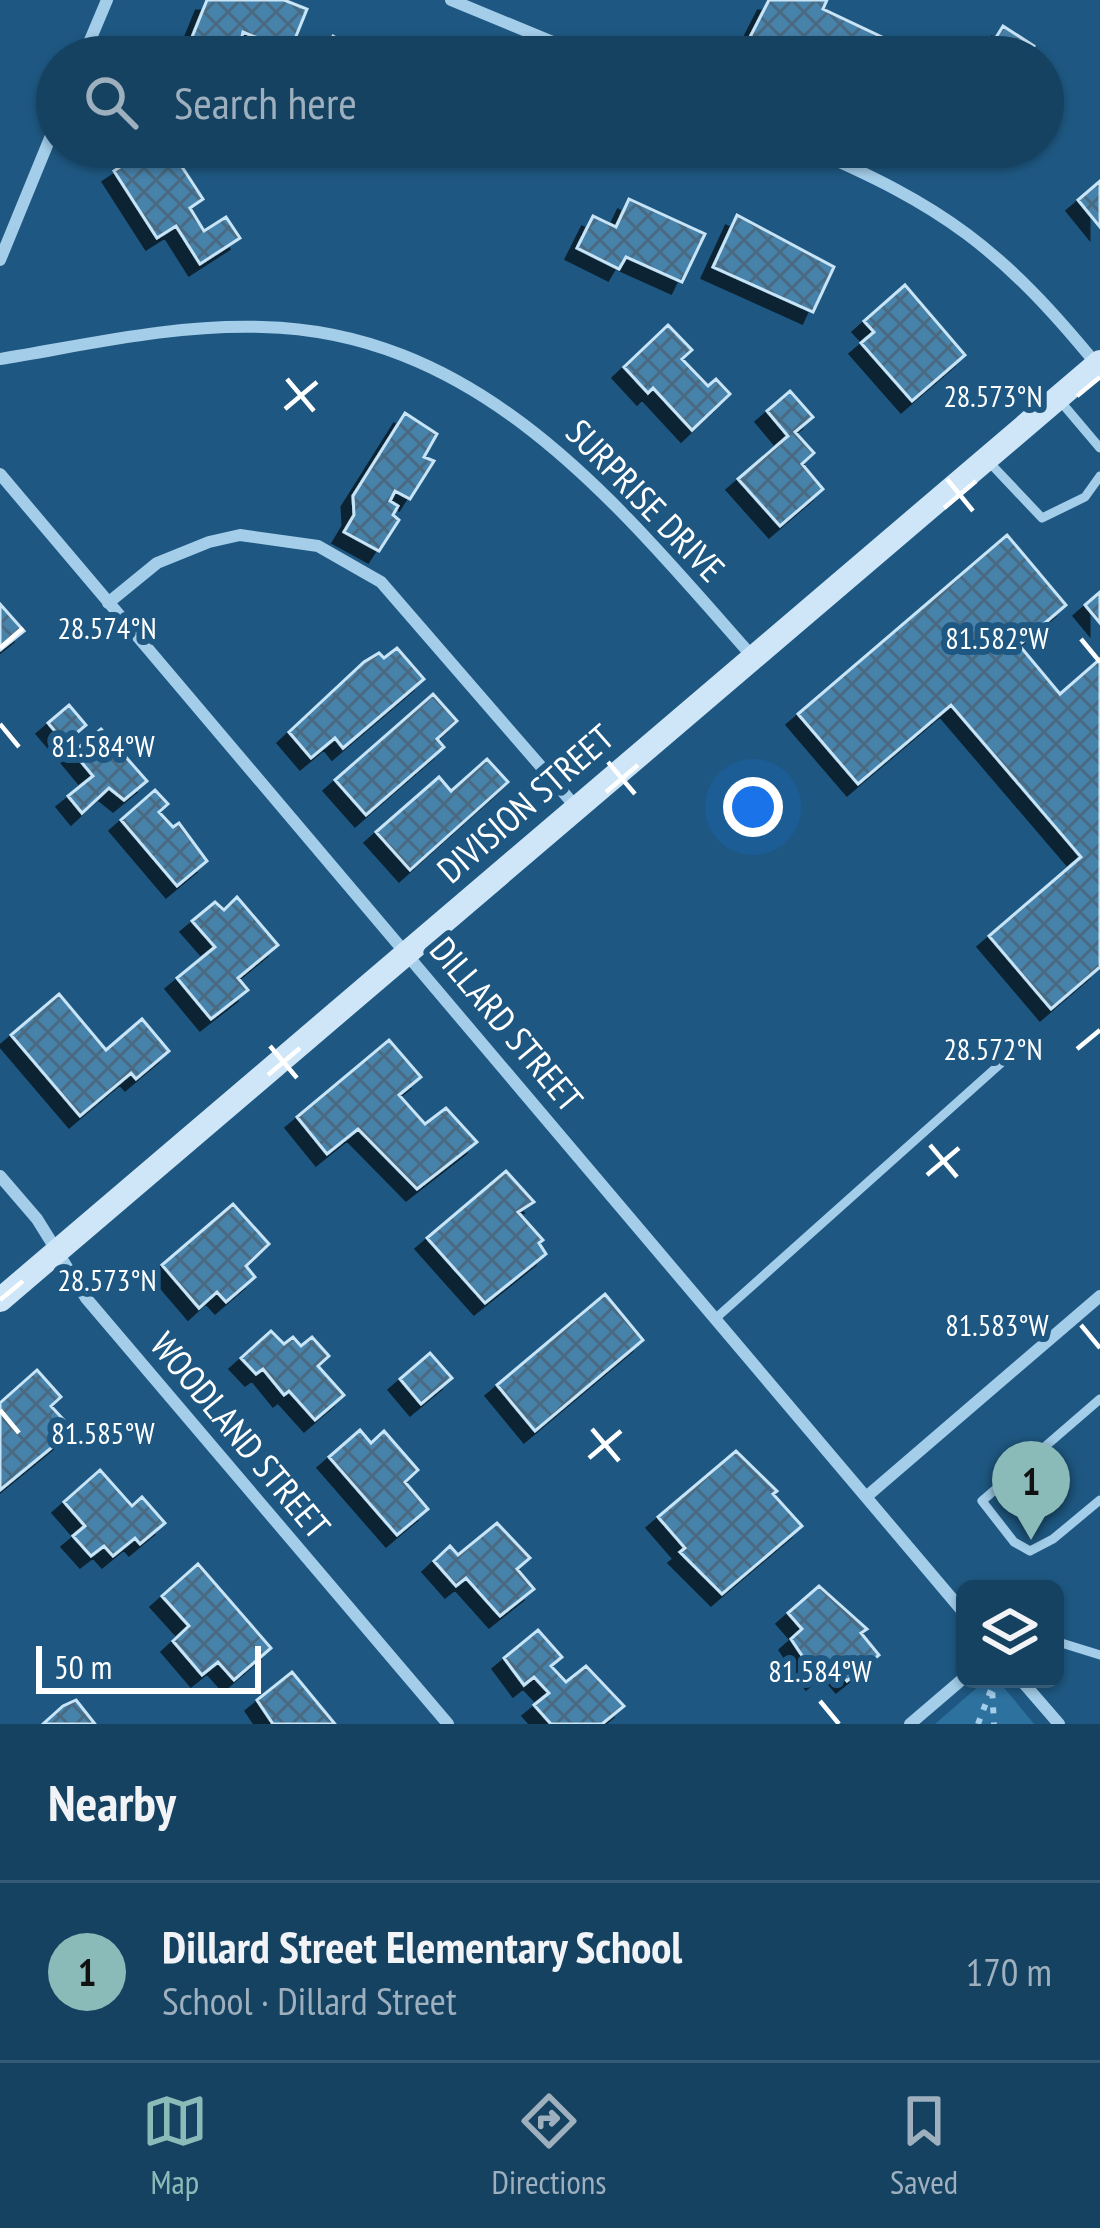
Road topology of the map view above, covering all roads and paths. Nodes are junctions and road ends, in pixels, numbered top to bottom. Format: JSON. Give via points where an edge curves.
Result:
{"nodes":[{"id":1,"x":107,"y":0,"type":"edge"},
{"id":2,"x":452,"y":0,"type":"edge"},
{"id":3,"x":92,"y":36,"type":"edge"},
{"id":4,"x":539,"y":36,"type":"edge"},
{"id":5,"x":38,"y":168,"type":"edge"},
{"id":6,"x":855,"y":168,"type":"edge"},
{"id":7,"x":0,"y":260,"type":"edge"},
{"id":8,"x":0,"y":359,"type":"edge"},
{"id":9,"x":1098,"y":364,"type":"edge"},
{"id":10,"x":1058,"y":398,"type":"junction"},
{"id":11,"x":1100,"y":448,"type":"edge"},
{"id":12,"x":986,"y":458,"type":"junction"},
{"id":13,"x":0,"y":474,"type":"edge"},
{"id":14,"x":1100,"y":476,"type":"edge"},
{"id":15,"x":107,"y":602,"type":"junction"},
{"id":16,"x":751,"y":655,"type":"junction"},
{"id":17,"x":576,"y":807,"type":"junction"},
{"id":18,"x":407,"y":952,"type":"junction"},
{"id":19,"x":1008,"y":1057,"type":"dead end"},
{"id":20,"x":0,"y":1176,"type":"edge"},
{"id":21,"x":56,"y":1252,"type":"junction"},
{"id":22,"x":1100,"y":1297,"type":"edge"},
{"id":23,"x":0,"y":1300,"type":"edge"},
{"id":24,"x":716,"y":1318,"type":"junction"},
{"id":25,"x":1100,"y":1399,"type":"edge"},
{"id":26,"x":866,"y":1497,"type":"junction"},
{"id":27,"x":1100,"y":1500,"type":"edge"},
{"id":28,"x":956,"y":1603,"type":"edge"},
{"id":29,"x":1064,"y":1644,"type":"edge"},
{"id":30,"x":1100,"y":1654,"type":"edge"},
{"id":31,"x":956,"y":1686,"type":"edge"},
{"id":32,"x":1028,"y":1688,"type":"edge"},
{"id":33,"x":448,"y":1724,"type":"edge"},
{"id":34,"x":910,"y":1724,"type":"edge"},
{"id":35,"x":978,"y":1724,"type":"edge"},
{"id":36,"x":994,"y":1724,"type":"edge"},
{"id":37,"x":1059,"y":1724,"type":"edge"}],
"edges":[{"from":1,"to":3,"type":"street"},
{"from":2,"to":4,"type":"street"},
{"from":5,"to":7,"type":"street"},
{"from":6,"to":9,"type":"street","via":[[975,235]]},
{"from":8,"to":16,"type":"street","name":"SURPRISE DRIVE","via":[[263,326],[358,340],[464,384],[556,445]]},
{"from":9,"to":10,"type":"street","name":"DIVISION STREET"},
{"from":10,"to":11,"type":"lane"},
{"from":10,"to":12,"type":"street","name":"DIVISION STREET"},
{"from":12,"to":14,"type":"lane","via":[[1042,518],[1085,497]]},
{"from":12,"to":16,"type":"street","name":"DIVISION STREET"},
{"from":13,"to":15,"type":"street","name":"DILLARD STREET"},
{"from":15,"to":17,"type":"street","via":[[157,563],[208,542],[240,535],[318,546],[381,583]]},
{"from":15,"to":18,"type":"street","name":"DILLARD STREET"},
{"from":16,"to":17,"type":"street","name":"DIVISION STREET"},
{"from":17,"to":18,"type":"street","name":"DIVISION STREET"},
{"from":18,"to":21,"type":"street","name":"DIVISION STREET"},
{"from":18,"to":24,"type":"street","name":"DILLARD STREET"},
{"from":19,"to":24,"type":"lane"},
{"from":20,"to":21,"type":"street","name":"WOODLAND STREET"},
{"from":21,"to":23,"type":"street","name":"DIVISION STREET"},
{"from":21,"to":33,"type":"street","name":"WOODLAND STREET","via":[[86,1298]]},
{"from":22,"to":26,"type":"street"},
{"from":24,"to":26,"type":"street","name":"DILLARD STREET"},
{"from":25,"to":27,"type":"lane","via":[[982,1501],[1030,1551]]},
{"from":26,"to":28,"type":"street","name":"DILLARD STREET"},
{"from":29,"to":30,"type":"lane"},
{"from":31,"to":34,"type":"street"},
{"from":32,"to":37,"type":"street"},
{"from":35,"to":36,"type":"path","via":[[992,1687]]}]}
